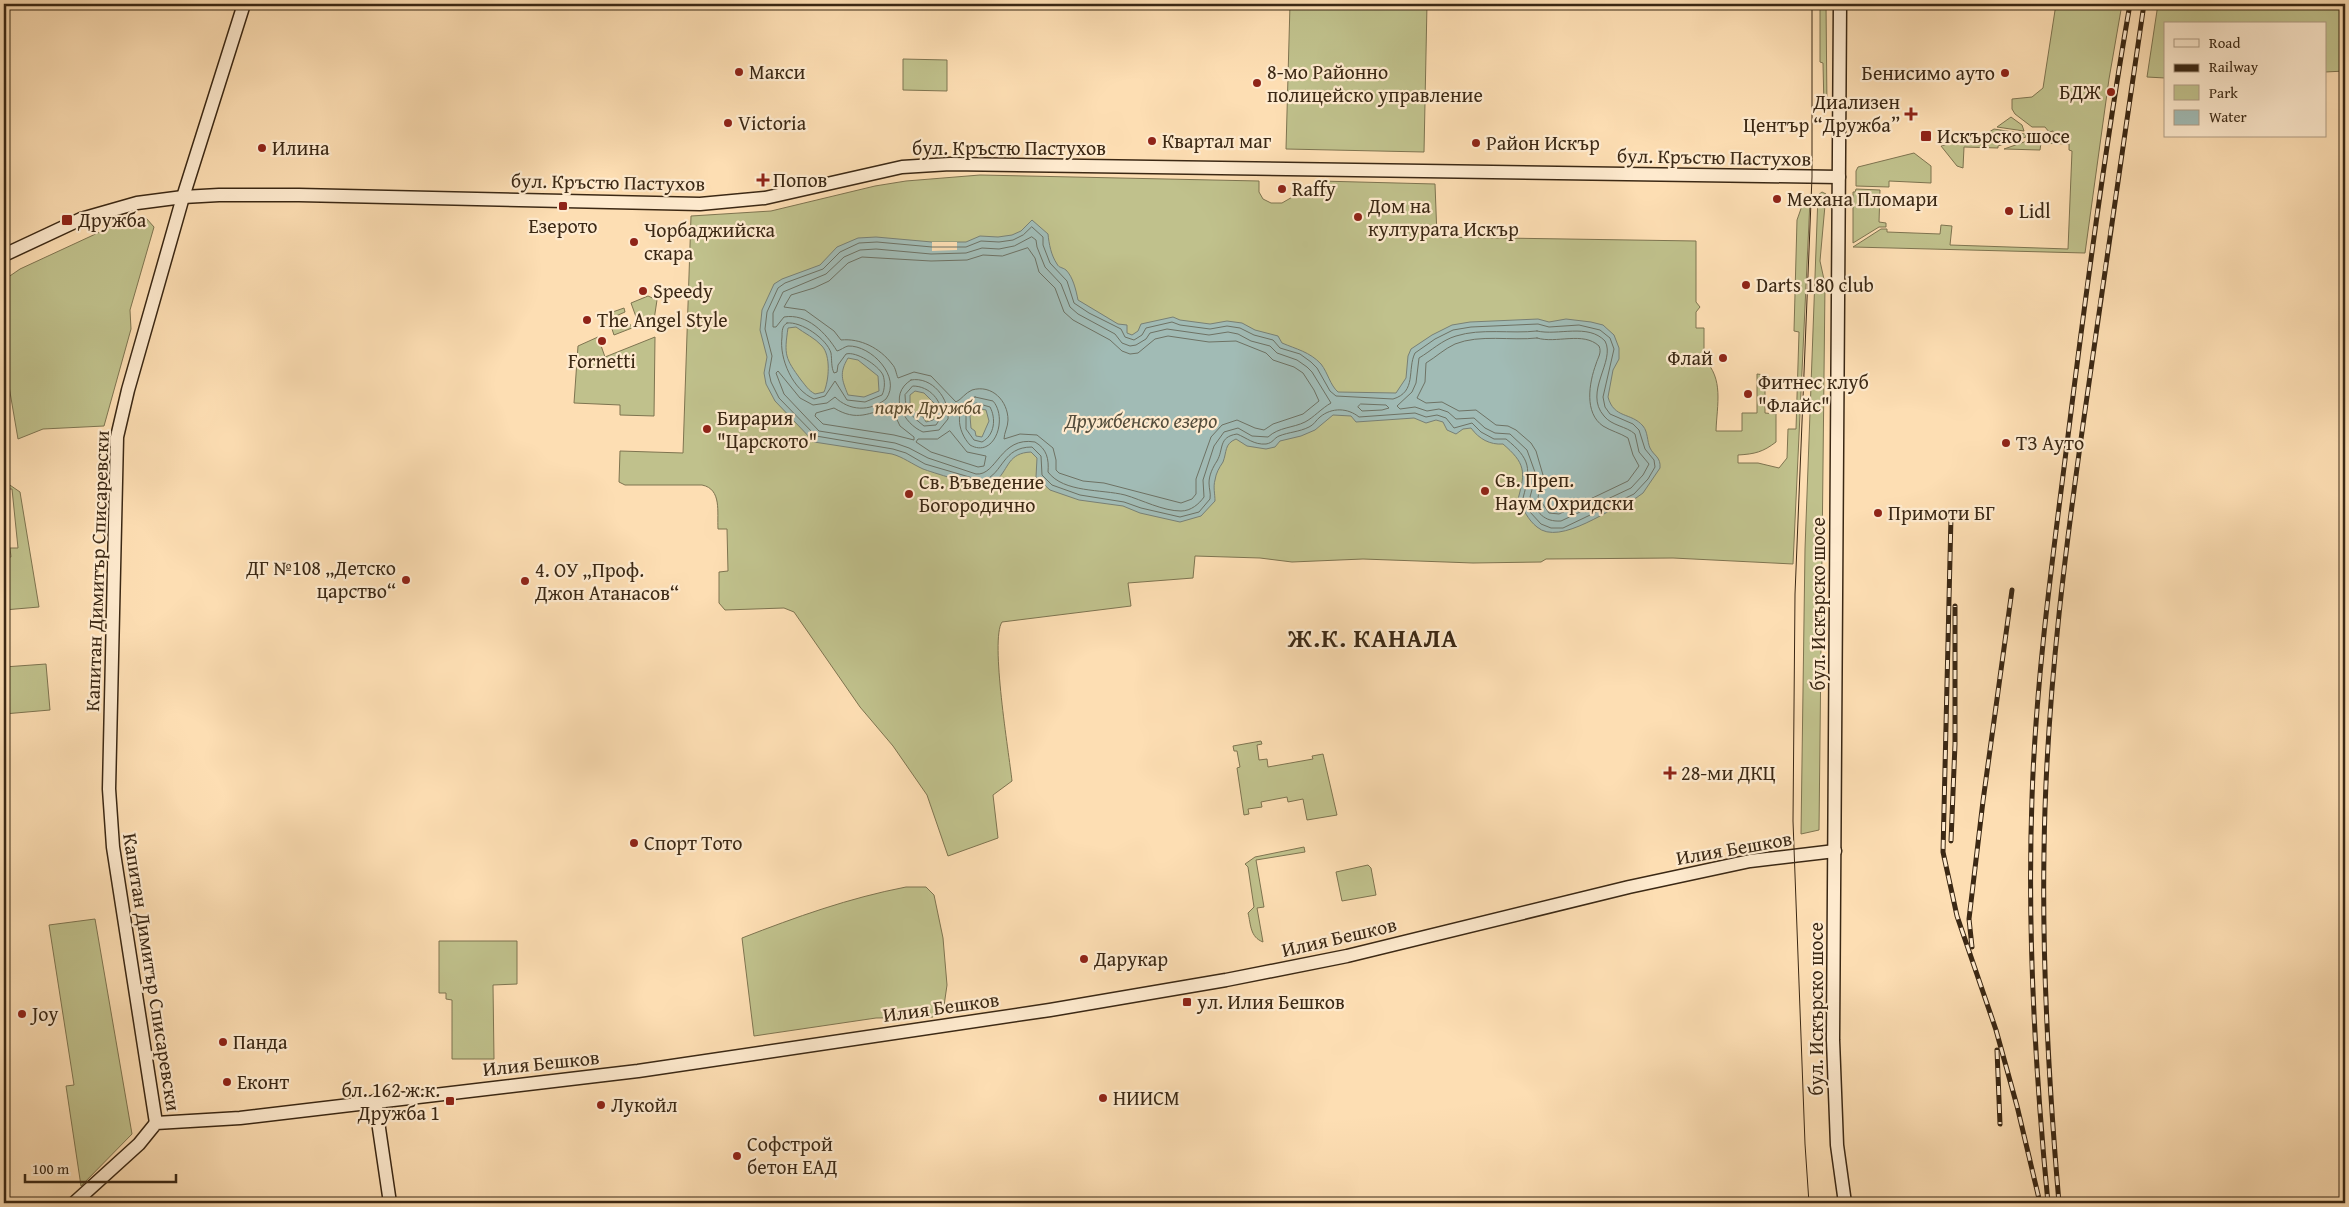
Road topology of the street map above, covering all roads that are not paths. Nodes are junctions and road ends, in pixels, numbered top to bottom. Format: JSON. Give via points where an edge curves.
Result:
{"nodes":[{"id":1,"x":244,"y":4,"type":"edge"},
{"id":2,"x":1840,"y":4,"type":"edge"},
{"id":3,"x":1839,"y":177,"type":"junction"},
{"id":4,"x":183,"y":197,"type":"junction"},
{"id":5,"x":4,"y":255,"type":"edge"},
{"id":6,"x":1835,"y":851,"type":"junction"},
{"id":7,"x":375,"y":1101,"type":"junction"},
{"id":8,"x":156,"y":1123,"type":"junction"},
{"id":9,"x":74,"y":1203,"type":"edge"},
{"id":10,"x":390,"y":1203,"type":"edge"},
{"id":11,"x":1845,"y":1203,"type":"edge"}],
"edges":[{"from":1,"to":4,"type":"street","name":"Капитан Димитър Списаревски"},
{"from":2,"to":3,"type":"street","name":"бул. Искърско шосе"},
{"from":3,"to":4,"type":"street","name":"бул. Кръстю Пастухов","via":[[950,164],[902,167],[765,198],[700,204],[274,195]]},
{"from":3,"to":6,"type":"street","name":"бул. Искърско шосе"},
{"from":4,"to":5,"type":"street","name":"бул. Кръстю Пастухов","via":[[142,202],[81,219]]},
{"from":4,"to":8,"type":"street","name":"Капитан Димитър Списаревски","via":[[117,437],[109,806]]},
{"from":6,"to":7,"type":"street","name":"Илия Бешков","via":[[1750,861],[1347,956],[1226,980],[1023,1014],[638,1071]]},
{"from":6,"to":11,"type":"street","name":"бул. Искърско шосе","via":[[1837,1146]]},
{"from":7,"to":8,"type":"street","name":"Илия Бешков","via":[[240,1118]]},
{"from":7,"to":10,"type":"street"},
{"from":8,"to":9,"type":"street","via":[[139,1144]]}]}
